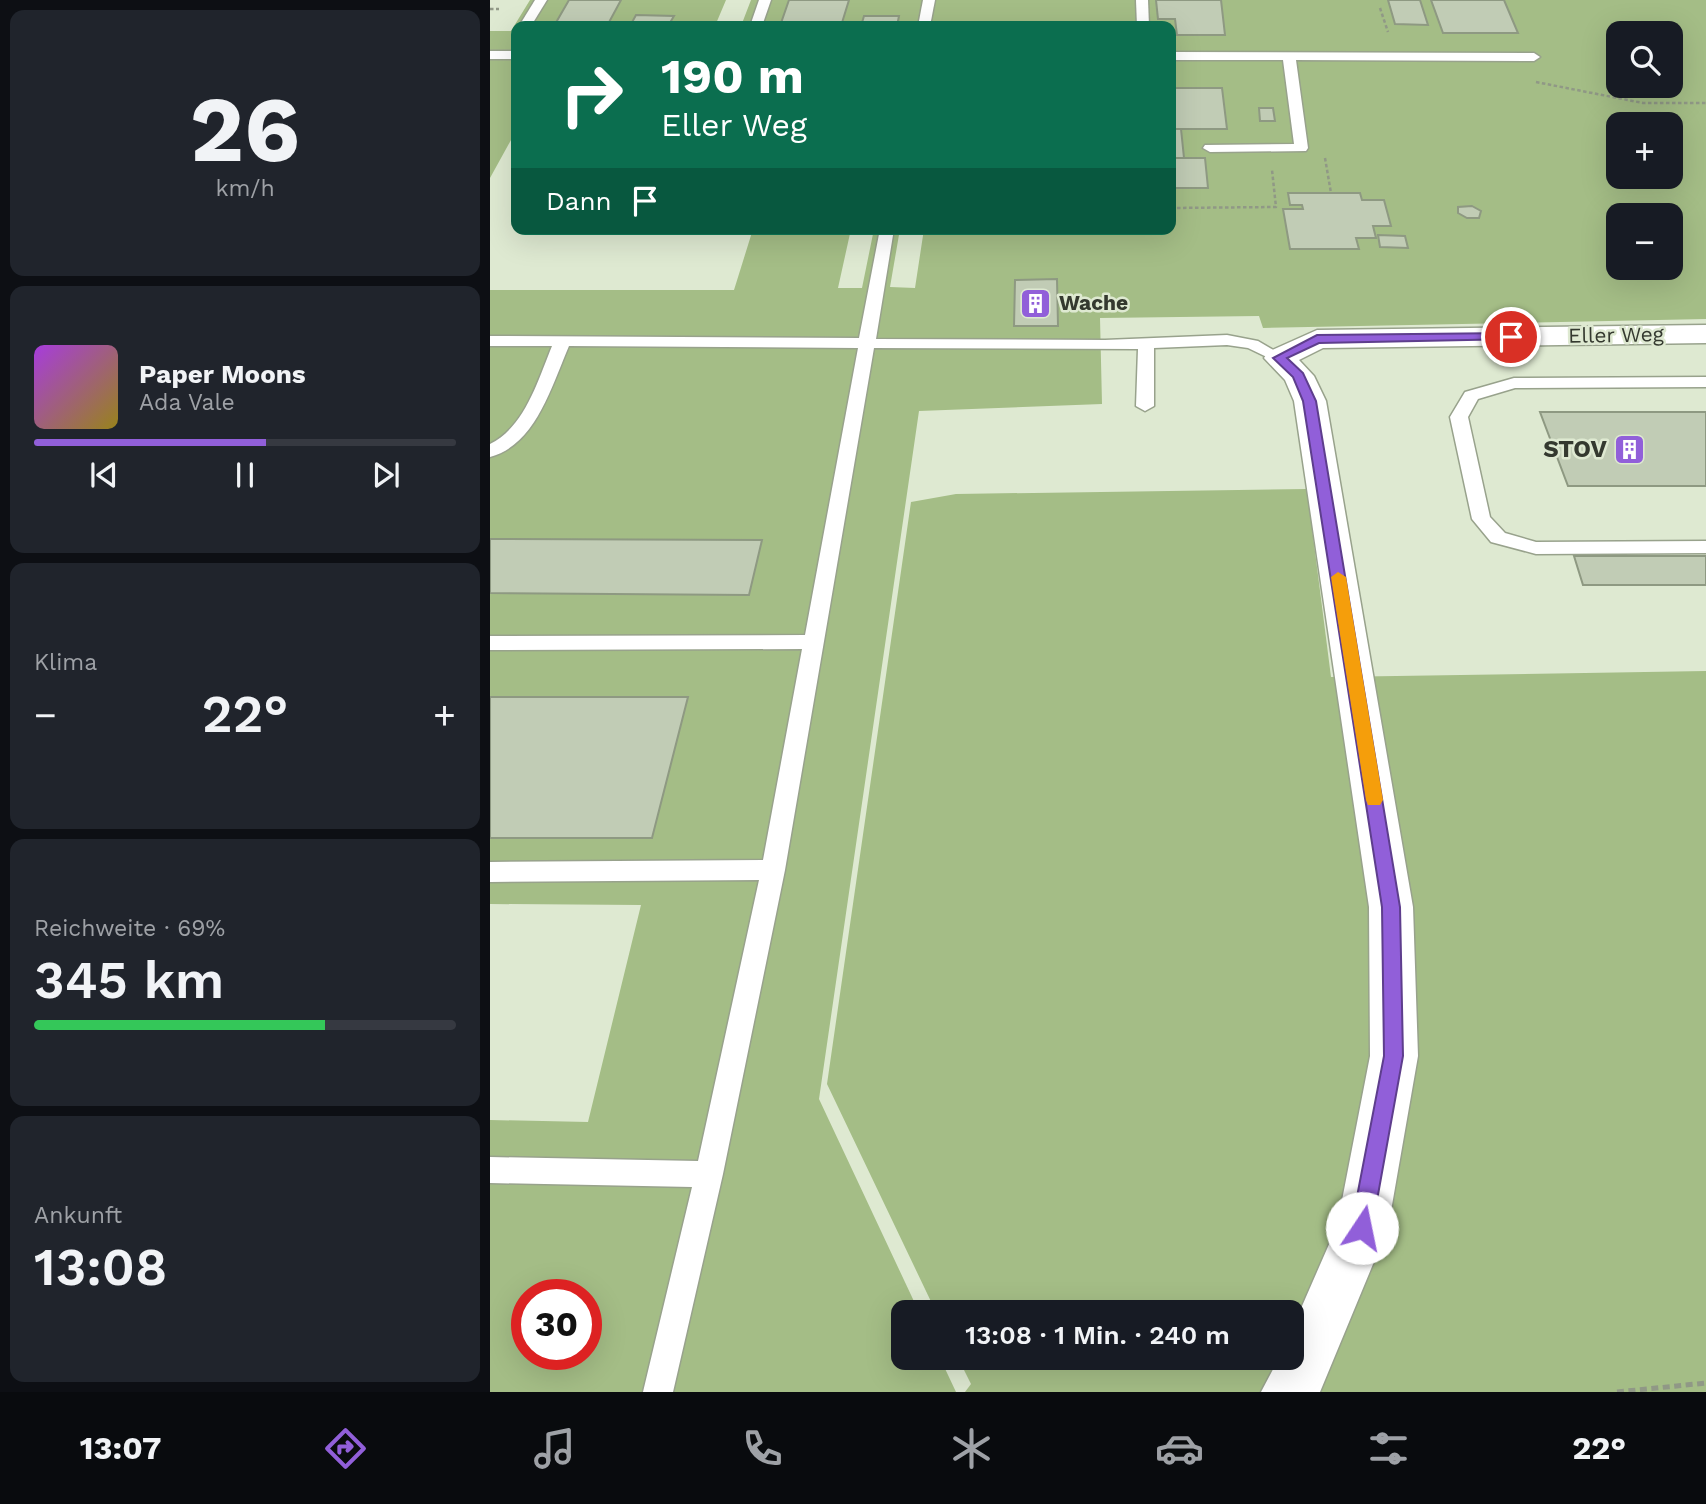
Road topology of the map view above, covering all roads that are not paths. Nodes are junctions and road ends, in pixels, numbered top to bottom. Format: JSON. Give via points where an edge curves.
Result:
{"nodes":[{"id":1,"x":541,"y":0,"type":"edge"},
{"id":2,"x":765,"y":0,"type":"edge"},
{"id":3,"x":929,"y":0,"type":"edge"},
{"id":4,"x":1142,"y":0,"type":"edge"},
{"id":5,"x":528,"y":21,"type":"edge"},
{"id":6,"x":758,"y":21,"type":"edge"},
{"id":7,"x":925,"y":21,"type":"edge"},
{"id":8,"x":1143,"y":21,"type":"edge"},
{"id":9,"x":490,"y":55,"type":"edge"},
{"id":10,"x":511,"y":55,"type":"edge"},
{"id":11,"x":1176,"y":56,"type":"edge"},
{"id":12,"x":1289,"y":56,"type":"junction"},
{"id":13,"x":1534,"y":57,"type":"dead end"},
{"id":14,"x":1210,"y":148,"type":"dead end"},
{"id":15,"x":886,"y":235,"type":"edge"},
{"id":16,"x":1706,"y":334,"type":"edge"},
{"id":17,"x":490,"y":341,"type":"edge"},
{"id":18,"x":563,"y":341,"type":"junction"},
{"id":19,"x":867,"y":342,"type":"junction"},
{"id":20,"x":1146,"y":343,"type":"junction"},
{"id":21,"x":1279,"y":358,"type":"junction"},
{"id":22,"x":1706,"y":382,"type":"edge"},
{"id":23,"x":1144,"y":407,"type":"dead end"},
{"id":24,"x":490,"y":451,"type":"edge"},
{"id":25,"x":1706,"y":547,"type":"edge"},
{"id":26,"x":814,"y":642,"type":"junction"},
{"id":27,"x":490,"y":643,"type":"edge"},
{"id":28,"x":773,"y":870,"type":"junction"},
{"id":29,"x":490,"y":872,"type":"edge"},
{"id":30,"x":490,"y":1170,"type":"edge"},
{"id":31,"x":709,"y":1174,"type":"junction"},
{"id":32,"x":658,"y":1392,"type":"edge"},
{"id":33,"x":1289,"y":1392,"type":"edge"}],
"edges":[{"from":1,"to":5,"type":"lane"},
{"from":2,"to":6,"type":"lane"},
{"from":3,"to":7,"type":"lane"},
{"from":4,"to":8,"type":"lane"},
{"from":9,"to":10,"type":"lane"},
{"from":11,"to":12,"type":"lane"},
{"from":12,"to":13,"type":"lane"},
{"from":12,"to":14,"type":"lane","via":[[1301,148]]},
{"from":15,"to":19,"type":"lane"},
{"from":16,"to":21,"type":"street","name":"Eller Weg","via":[[1317,339]]},
{"from":17,"to":18,"type":"lane"},
{"from":18,"to":19,"type":"lane"},
{"from":18,"to":24,"type":"lane","via":[[524,426],[502,447]]},
{"from":19,"to":20,"type":"lane"},
{"from":19,"to":26,"type":"lane"},
{"from":20,"to":21,"type":"lane","via":[[1227,340],[1252,344]]},
{"from":20,"to":23,"type":"lane"},
{"from":21,"to":33,"type":"street","via":[[1298,376],[1310,401],[1391,907],[1394,1056],[1362,1228]]},
{"from":22,"to":25,"type":"lane","via":[[1514,383],[1471,396],[1459,416],[1481,519],[1498,538],[1536,548]]},
{"from":26,"to":27,"type":"lane"},
{"from":26,"to":28,"type":"lane"},
{"from":28,"to":29,"type":"lane"},
{"from":28,"to":31,"type":"lane"},
{"from":30,"to":31,"type":"lane"},
{"from":31,"to":32,"type":"lane"}]}
